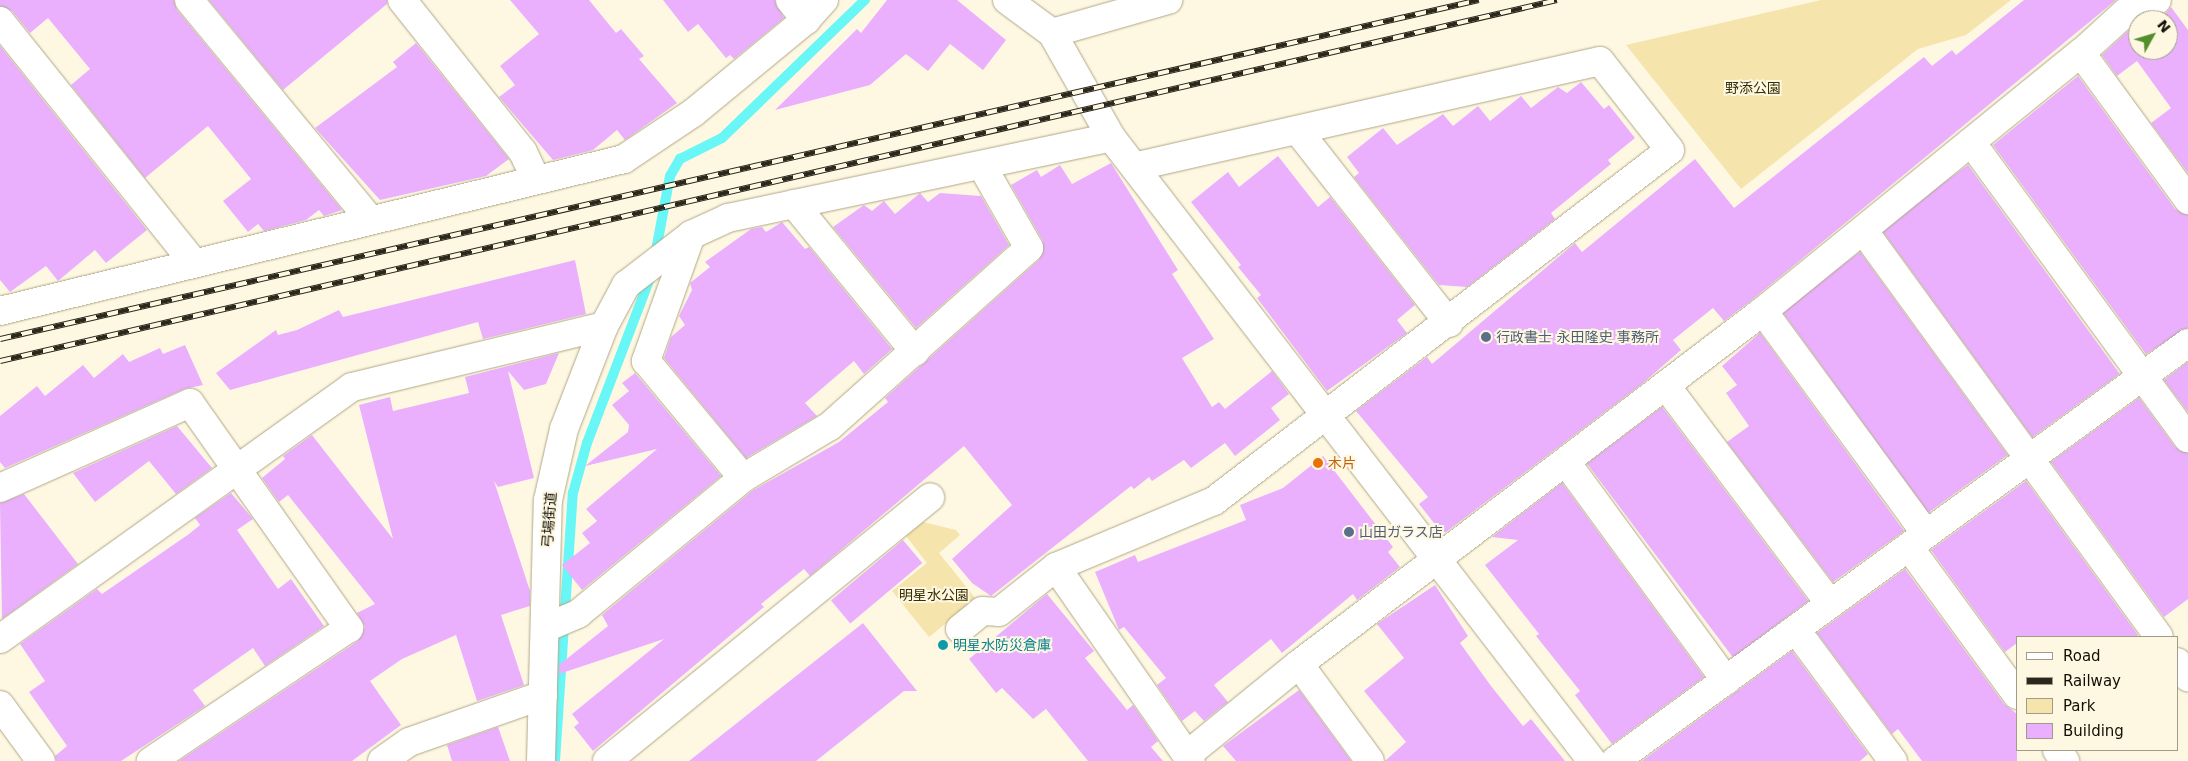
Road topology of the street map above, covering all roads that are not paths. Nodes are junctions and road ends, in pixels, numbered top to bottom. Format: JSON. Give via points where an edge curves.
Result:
{"nodes":[{"id":1,"x":189,"y":0,"type":"edge"},
{"id":2,"x":402,"y":0,"type":"edge"},
{"id":3,"x":824,"y":0,"type":"edge"},
{"id":4,"x":1007,"y":0,"type":"edge"},
{"id":5,"x":1168,"y":0,"type":"edge"},
{"id":6,"x":2157,"y":0,"type":"edge"},
{"id":7,"x":798,"y":10,"type":"edge"},
{"id":8,"x":0,"y":21,"type":"edge"},
{"id":9,"x":1052,"y":33,"type":"junction"},
{"id":10,"x":2081,"y":53,"type":"junction"},
{"id":11,"x":1299,"y":132,"type":"junction"},
{"id":12,"x":1111,"y":137,"type":"junction"},
{"id":13,"x":1972,"y":142,"type":"junction"},
{"id":14,"x":982,"y":166,"type":"junction"},
{"id":15,"x":1134,"y":167,"type":"junction"},
{"id":16,"x":536,"y":180,"type":"junction"},
{"id":17,"x":2188,"y":200,"type":"edge"},
{"id":18,"x":794,"y":204,"type":"junction"},
{"id":19,"x":370,"y":218,"type":"junction"},
{"id":20,"x":1863,"y":230,"type":"junction"},
{"id":21,"x":691,"y":235,"type":"junction"},
{"id":22,"x":192,"y":261,"type":"junction"},
{"id":23,"x":0,"y":311,"type":"edge"},
{"id":24,"x":1763,"y":311,"type":"junction"},
{"id":25,"x":1449,"y":323,"type":"junction"},
{"id":26,"x":604,"y":326,"type":"junction"},
{"id":27,"x":2188,"y":343,"type":"edge"},
{"id":28,"x":914,"y":352,"type":"junction"},
{"id":29,"x":2143,"y":376,"type":"junction"},
{"id":30,"x":1666,"y":386,"type":"junction"},
{"id":31,"x":1326,"y":415,"type":"junction"},
{"id":32,"x":2188,"y":438,"type":"edge"},
{"id":33,"x":2030,"y":457,"type":"junction"},
{"id":34,"x":1566,"y":462,"type":"junction"},
{"id":35,"x":238,"y":469,"type":"junction"},
{"id":36,"x":743,"y":478,"type":"junction"},
{"id":37,"x":0,"y":488,"type":"edge"},
{"id":38,"x":930,"y":498,"type":"dead end"},
{"id":39,"x":1917,"y":541,"type":"junction"},
{"id":40,"x":1437,"y":559,"type":"junction"},
{"id":41,"x":1056,"y":566,"type":"junction"},
{"id":42,"x":1830,"y":604,"type":"junction"},
{"id":43,"x":545,"y":628,"type":"junction"},
{"id":44,"x":960,"y":629,"type":"dead end"},
{"id":45,"x":1796,"y":630,"type":"junction"},
{"id":46,"x":2158,"y":636,"type":"edge"},
{"id":47,"x":0,"y":639,"type":"edge"},
{"id":48,"x":2178,"y":663,"type":"edge"},
{"id":49,"x":1299,"y":664,"type":"junction"},
{"id":50,"x":2188,"y":678,"type":"edge"},
{"id":51,"x":1726,"y":681,"type":"junction"},
{"id":52,"x":2016,"y":693,"type":"edge"},
{"id":53,"x":543,"y":695,"type":"junction"},
{"id":54,"x":0,"y":705,"type":"edge"},
{"id":55,"x":1189,"y":758,"type":"edge"},
{"id":56,"x":42,"y":761,"type":"edge"},
{"id":57,"x":151,"y":761,"type":"edge"},
{"id":58,"x":382,"y":761,"type":"edge"},
{"id":59,"x":541,"y":761,"type":"edge"},
{"id":60,"x":607,"y":761,"type":"edge"},
{"id":61,"x":1370,"y":761,"type":"edge"},
{"id":62,"x":1592,"y":761,"type":"edge"},
{"id":63,"x":1616,"y":761,"type":"edge"},
{"id":64,"x":1893,"y":761,"type":"edge"}],
"edges":[{"from":1,"to":19,"type":"street"},
{"from":2,"to":16,"type":"street","via":[[523,152]]},
{"from":3,"to":7,"type":"street"},
{"from":4,"to":9,"type":"street"},
{"from":5,"to":9,"type":"street"},
{"from":6,"to":10,"type":"street","via":[[2136,2]]},
{"from":7,"to":16,"type":"street","via":[[692,114],[624,159]]},
{"from":8,"to":22,"type":"street"},
{"from":9,"to":12,"type":"street"},
{"from":10,"to":13,"type":"street"},
{"from":10,"to":17,"type":"street"},
{"from":11,"to":15,"type":"street"},
{"from":11,"to":25,"type":"street"},
{"from":11,"to":25,"type":"street","via":[[1600,61],[1670,150]]},
{"from":12,"to":14,"type":"street","name":"弓場街道"},
{"from":12,"to":15,"type":"street"},
{"from":13,"to":20,"type":"street"},
{"from":13,"to":29,"type":"street"},
{"from":14,"to":18,"type":"street","name":"弓場街道"},
{"from":14,"to":28,"type":"street","via":[[1028,248]]},
{"from":15,"to":31,"type":"street"},
{"from":16,"to":19,"type":"street"},
{"from":18,"to":21,"type":"street","name":"弓場街道","via":[[728,218]]},
{"from":18,"to":28,"type":"street"},
{"from":19,"to":22,"type":"street"},
{"from":20,"to":24,"type":"street"},
{"from":20,"to":33,"type":"street"},
{"from":21,"to":26,"type":"street","name":"弓場街道","via":[[626,285]]},
{"from":21,"to":36,"type":"street","via":[[646,361]]},
{"from":22,"to":23,"type":"street"},
{"from":24,"to":30,"type":"street"},
{"from":24,"to":39,"type":"street"},
{"from":25,"to":31,"type":"street"},
{"from":26,"to":35,"type":"street","via":[[352,387]]},
{"from":26,"to":43,"type":"street","name":"弓場街道","via":[[564,429],[548,500]]},
{"from":27,"to":29,"type":"street"},
{"from":28,"to":36,"type":"street","via":[[830,426]]},
{"from":29,"to":32,"type":"street"},
{"from":29,"to":33,"type":"street"},
{"from":30,"to":34,"type":"street"},
{"from":30,"to":42,"type":"street"},
{"from":31,"to":40,"type":"street"},
{"from":31,"to":41,"type":"street","via":[[1214,501]]},
{"from":33,"to":39,"type":"street"},
{"from":33,"to":46,"type":"street"},
{"from":34,"to":40,"type":"street"},
{"from":34,"to":51,"type":"street"},
{"from":35,"to":37,"type":"street","via":[[190,404]]},
{"from":35,"to":47,"type":"street"},
{"from":35,"to":57,"type":"street","via":[[350,628]]},
{"from":36,"to":43,"type":"street","via":[[578,614]]},
{"from":38,"to":60,"type":"street"},
{"from":39,"to":42,"type":"street"},
{"from":39,"to":52,"type":"street"},
{"from":40,"to":49,"type":"street"},
{"from":40,"to":62,"type":"street"},
{"from":41,"to":44,"type":"street","via":[[999,612],[982,611]]},
{"from":41,"to":55,"type":"street"},
{"from":42,"to":45,"type":"street"},
{"from":43,"to":53,"type":"street","name":"弓場街道"},
{"from":45,"to":51,"type":"street"},
{"from":45,"to":64,"type":"street"},
{"from":48,"to":50,"type":"street"},
{"from":49,"to":55,"type":"street"},
{"from":49,"to":61,"type":"street"},
{"from":51,"to":63,"type":"street"},
{"from":53,"to":58,"type":"street","via":[[409,742]]},
{"from":53,"to":59,"type":"street","name":"弓場街道"},
{"from":54,"to":56,"type":"street"}]}
